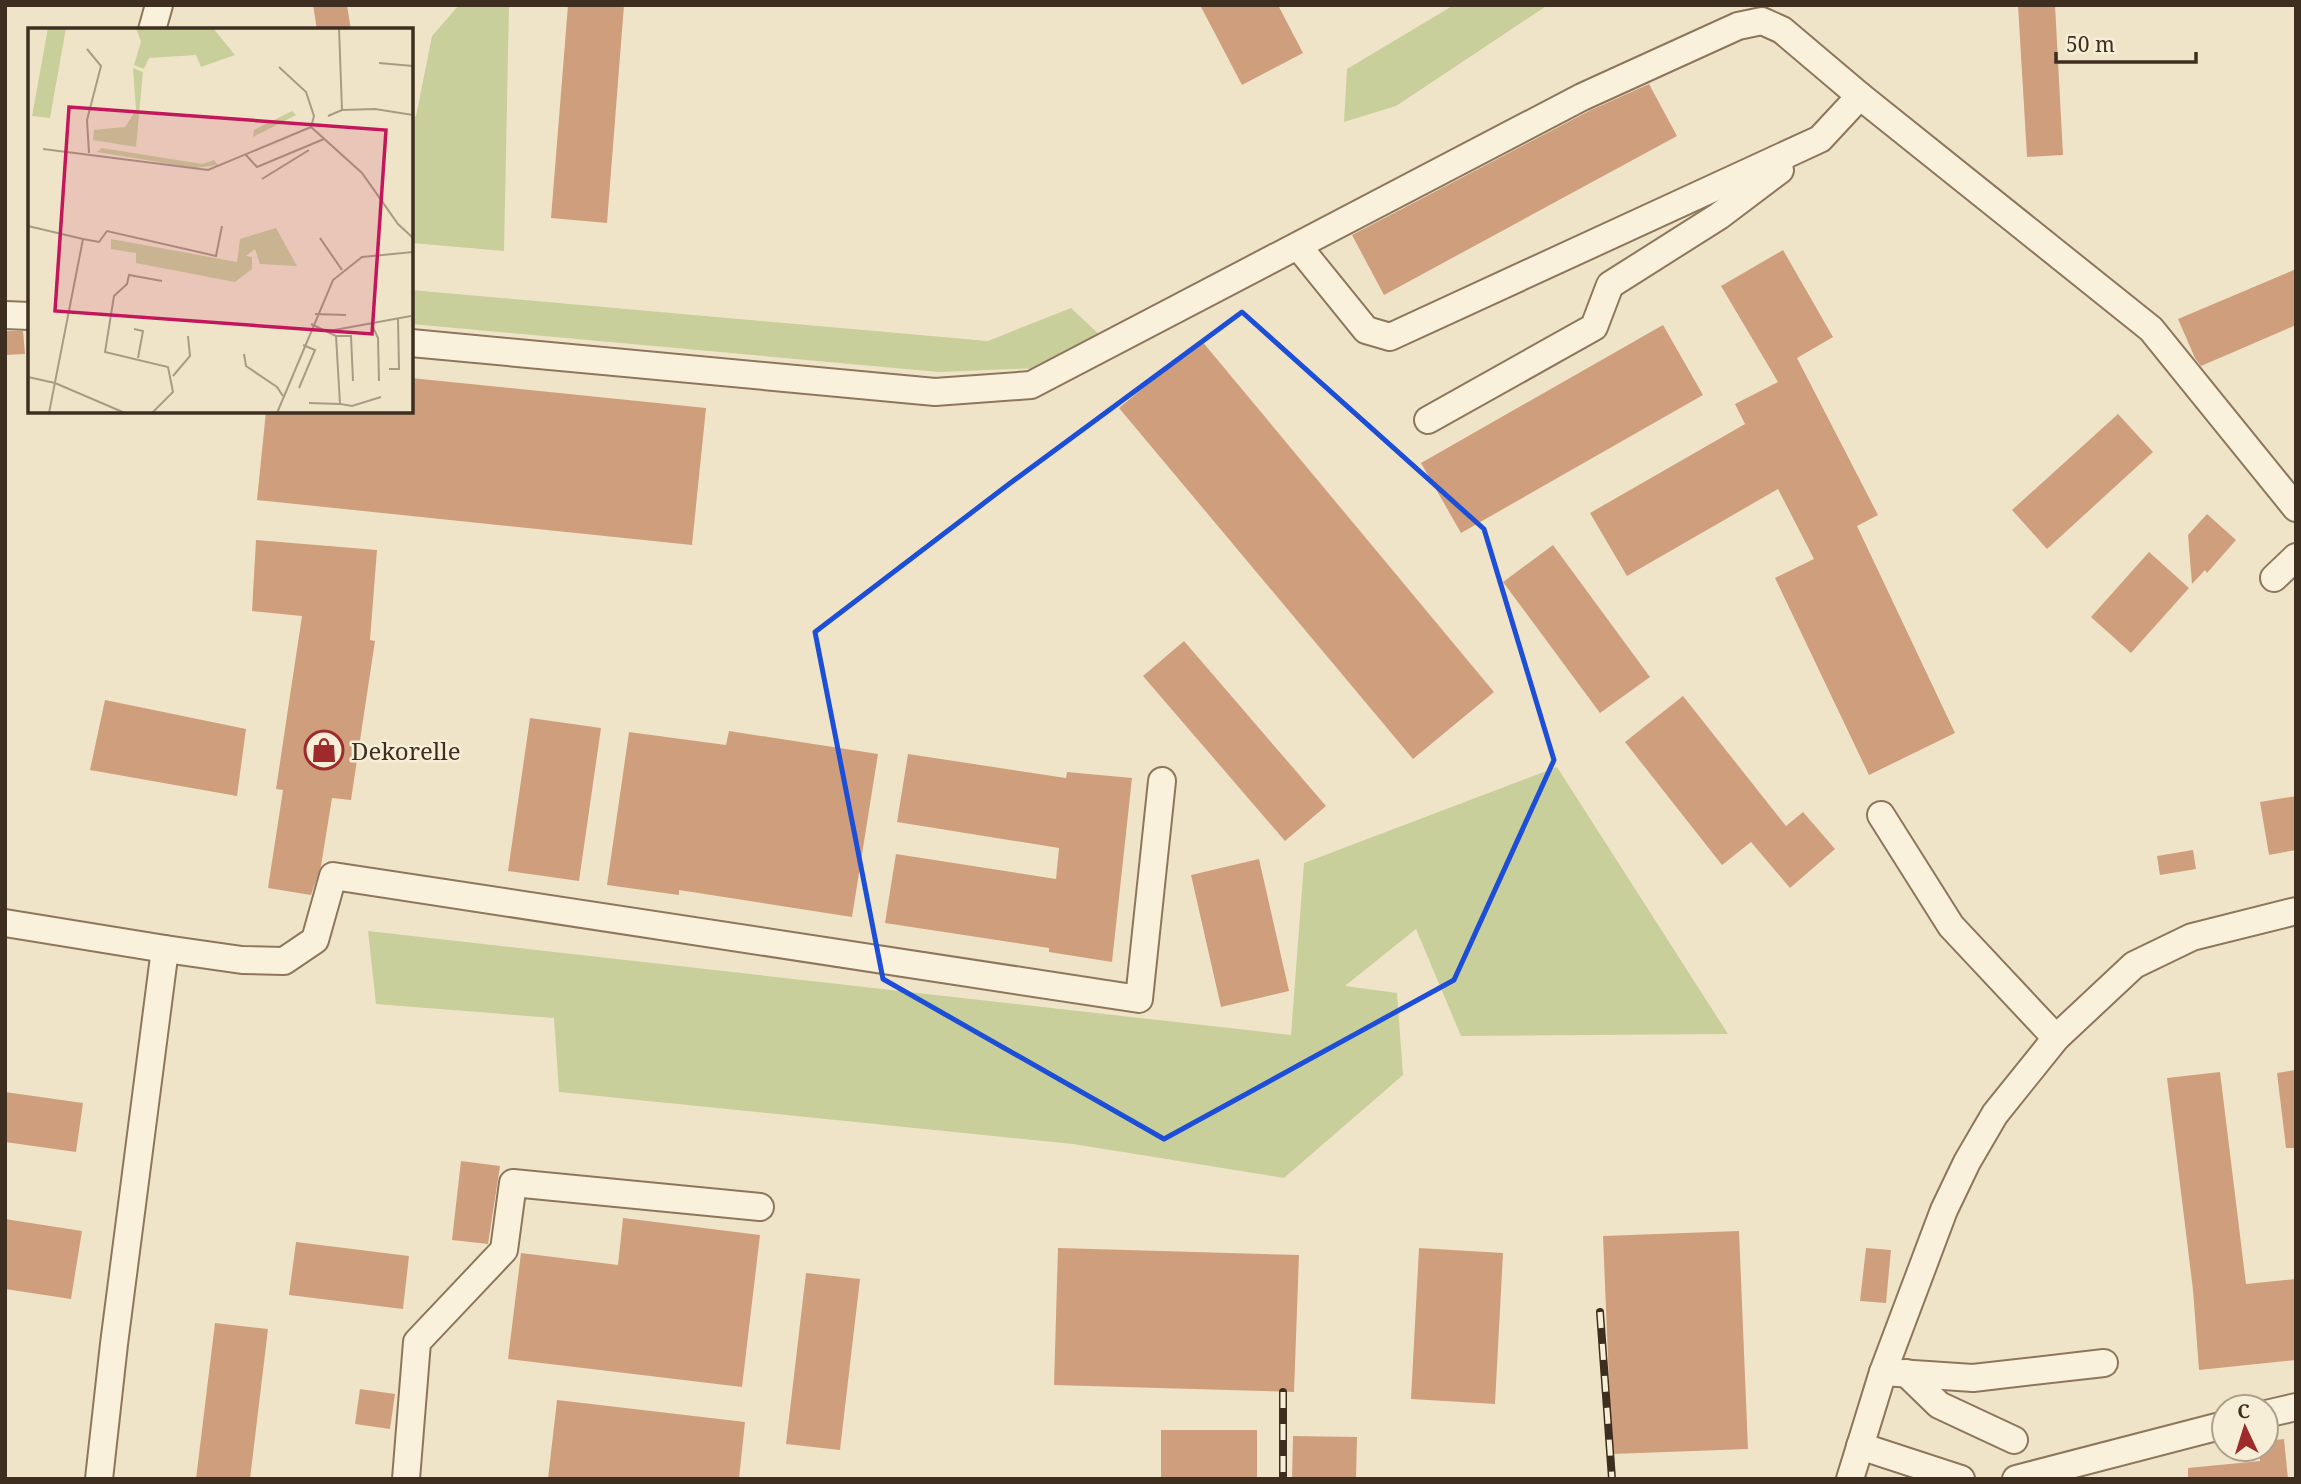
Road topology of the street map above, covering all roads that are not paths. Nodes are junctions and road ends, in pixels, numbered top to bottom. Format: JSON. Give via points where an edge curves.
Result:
{"nodes":[{"id":1,"x":159,"y":5,"type":"edge"},
{"id":2,"x":1762,"y":13,"type":"edge"},
{"id":3,"x":153,"y":28,"type":"edge"},
{"id":4,"x":1860,"y":96,"type":"junction"},
{"id":5,"x":1820,"y":139,"type":"junction"},
{"id":6,"x":1298,"y":246,"type":"junction"},
{"id":7,"x":5,"y":316,"type":"edge"},
{"id":8,"x":28,"y":316,"type":"edge"},
{"id":9,"x":413,"y":343,"type":"edge"},
{"id":10,"x":1428,"y":420,"type":"dead end"},
{"id":11,"x":2296,"y":508,"type":"edge"},
{"id":12,"x":2296,"y":557,"type":"edge"},
{"id":13,"x":2274,"y":578,"type":"dead end"},
{"id":14,"x":1163,"y":781,"type":"dead end"},
{"id":15,"x":1881,"y":815,"type":"dead end"},
{"id":16,"x":2296,"y":911,"type":"edge"},
{"id":17,"x":5,"y":923,"type":"edge"},
{"id":18,"x":165,"y":949,"type":"junction"},
{"id":19,"x":2056,"y":1038,"type":"junction"},
{"id":20,"x":760,"y":1207,"type":"dead end"},
{"id":21,"x":2104,"y":1363,"type":"dead end"},
{"id":22,"x":1895,"y":1372,"type":"junction"},
{"id":23,"x":2210,"y":1429,"type":"edge"},
{"id":24,"x":2014,"y":1440,"type":"dead end"},
{"id":25,"x":1860,"y":1446,"type":"junction"},
{"id":26,"x":99,"y":1479,"type":"edge"},
{"id":27,"x":406,"y":1479,"type":"edge"},
{"id":28,"x":1850,"y":1479,"type":"edge"},
{"id":29,"x":1961,"y":1479,"type":"edge"},
{"id":30,"x":2016,"y":1479,"type":"edge"}],
"edges":[{"from":1,"to":3,"type":"street"},
{"from":2,"to":4,"type":"street"},
{"from":2,"to":6,"type":"street","via":[[1582,97]]},
{"from":4,"to":5,"type":"street"},
{"from":4,"to":11,"type":"street","via":[[2151,329]]},
{"from":5,"to":6,"type":"street","via":[[1390,337],[1366,330]]},
{"from":5,"to":10,"type":"street","via":[[1719,216],[1610,285],[1594,327]]},
{"from":6,"to":9,"type":"street","via":[[1031,385],[935,392]]},
{"from":7,"to":8,"type":"street"},
{"from":12,"to":13,"type":"street"},
{"from":14,"to":18,"type":"street","via":[[1139,999],[332,876],[315,940],[284,961]]},
{"from":15,"to":19,"type":"street","via":[[1951,926]]},
{"from":16,"to":19,"type":"street","via":[[2192,937],[2134,965]]},
{"from":17,"to":18,"type":"street"},
{"from":18,"to":26,"type":"street"},
{"from":19,"to":22,"type":"street","via":[[1995,1114],[1967,1162],[1944,1210]]},
{"from":20,"to":27,"type":"street","via":[[513,1183],[504,1250],[417,1342]]},
{"from":21,"to":22,"type":"street","via":[[1973,1378]]},
{"from":22,"to":24,"type":"street","via":[[1939,1405]]},
{"from":22,"to":25,"type":"street"},
{"from":23,"to":30,"type":"street"},
{"from":25,"to":28,"type":"street"},
{"from":25,"to":29,"type":"street"}]}
